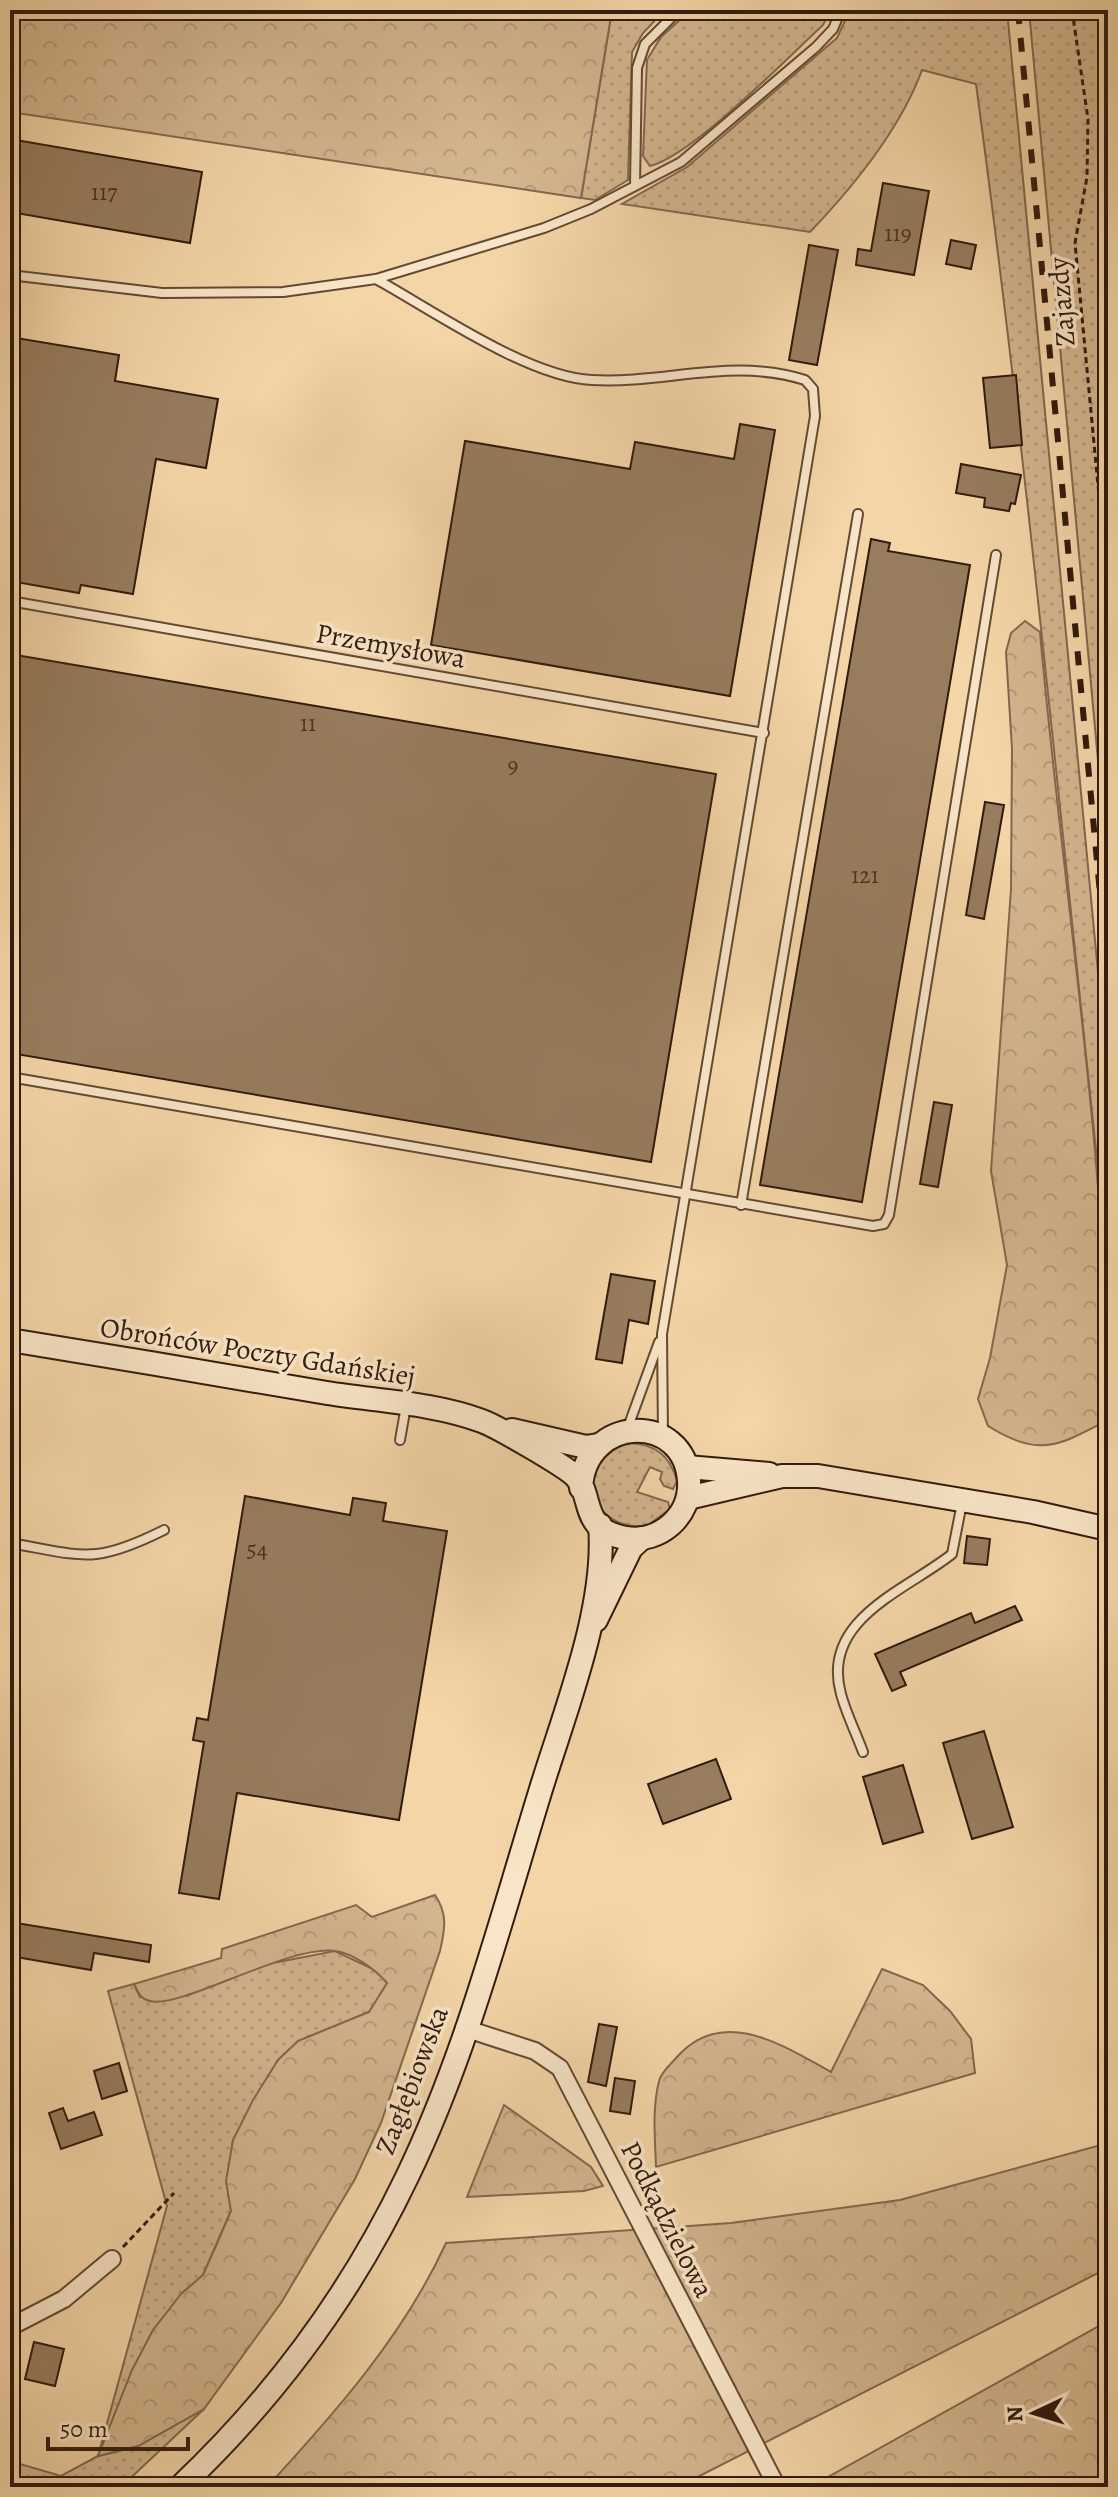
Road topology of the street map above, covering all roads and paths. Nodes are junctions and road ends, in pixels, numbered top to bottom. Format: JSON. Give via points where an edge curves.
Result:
{"nodes":[{"id":1,"x":679,"y":10,"type":"edge"},
{"id":2,"x":841,"y":10,"type":"edge"},
{"id":3,"x":1072,"y":10,"type":"edge"},
{"id":4,"x":635,"y":185,"type":"junction"},
{"id":5,"x":10,"y":275,"type":"edge"},
{"id":6,"x":376,"y":279,"type":"junction"},
{"id":7,"x":858,"y":514,"type":"dead end"},
{"id":8,"x":996,"y":555,"type":"dead end"},
{"id":9,"x":1108,"y":591,"type":"edge"},
{"id":10,"x":10,"y":601,"type":"edge"},
{"id":11,"x":764,"y":733,"type":"junction"},
{"id":12,"x":10,"y":1077,"type":"edge"},
{"id":13,"x":684,"y":1193,"type":"junction"},
{"id":14,"x":741,"y":1205,"type":"junction"},
{"id":15,"x":662,"y":1334,"type":"junction"},
{"id":16,"x":10,"y":1340,"type":"edge"},
{"id":17,"x":406,"y":1406,"type":"junction"},
{"id":18,"x":495,"y":1426,"type":"junction"},
{"id":19,"x":622,"y":1432,"type":"junction"},
{"id":20,"x":400,"y":1440,"type":"dead end"},
{"id":21,"x":665,"y":1440,"type":"junction"},
{"id":22,"x":598,"y":1445,"type":"junction"},
{"id":23,"x":687,"y":1467,"type":"junction"},
{"id":24,"x":782,"y":1476,"type":"junction"},
{"id":25,"x":581,"y":1488,"type":"junction"},
{"id":26,"x":688,"y":1498,"type":"junction"},
{"id":27,"x":962,"y":1500,"type":"junction"},
{"id":28,"x":600,"y":1525,"type":"junction"},
{"id":29,"x":1108,"y":1529,"type":"edge"},
{"id":30,"x":164,"y":1530,"type":"dead end"},
{"id":31,"x":642,"y":1538,"type":"junction"},
{"id":32,"x":10,"y":1543,"type":"edge"},
{"id":33,"x":588,"y":1636,"type":"junction"},
{"id":34,"x":863,"y":1752,"type":"dead end"},
{"id":35,"x":464,"y":2028,"type":"junction"},
{"id":36,"x":174,"y":2193,"type":"dead end"},
{"id":37,"x":112,"y":2259,"type":"joint"},
{"id":38,"x":10,"y":2327,"type":"edge"},
{"id":39,"x":180,"y":2487,"type":"edge"},
{"id":40,"x":777,"y":2487,"type":"edge"}],
"edges":[{"from":1,"to":4,"type":"lane","via":[[645,44],[637,68]]},
{"from":2,"to":4,"type":"lane","via":[[833,29],[816,47],[740,114],[681,162]]},
{"from":3,"to":9,"type":"path","name":"Zajazdy","via":[[1088,119],[1087,177],[1075,243]]},
{"from":4,"to":6,"type":"lane","via":[[544,228]]},
{"from":5,"to":6,"type":"lane","via":[[120,290],[192,293],[283,292]]},
{"from":6,"to":11,"type":"lane","via":[[561,376],[626,380],[703,370],[760,371],[805,380],[813,389],[815,416]]},
{"from":7,"to":14,"type":"lane"},
{"from":8,"to":14,"type":"lane","via":[[889,1215],[884,1224],[873,1226]]},
{"from":10,"to":11,"type":"lane","name":"Przemysłowa"},
{"from":11,"to":13,"type":"lane"},
{"from":12,"to":13,"type":"lane"},
{"from":13,"to":14,"type":"lane"},
{"from":13,"to":15,"type":"lane"},
{"from":15,"to":19,"type":"lane","via":[[631,1423]]},
{"from":15,"to":21,"type":"lane"},
{"from":16,"to":17,"type":"main road","name":"Obrońców Poczty Gdańskiej"},
{"from":17,"to":18,"type":"main road","name":"Obrońców Poczty Gdańskiej"},
{"from":17,"to":20,"type":"lane"},
{"from":18,"to":22,"type":"main road","name":"Obrońców Poczty Gdańskiej","via":[[586,1447]]},
{"from":18,"to":25,"type":"main road","name":"Obrońców Poczty Gdańskiej","via":[[573,1474]]},
{"from":19,"to":21,"type":"main road","via":[[639,1430]]},
{"from":19,"to":22,"type":"main road"},
{"from":21,"to":23,"type":"main road"},
{"from":22,"to":25,"type":"main road","via":[[584,1467]]},
{"from":23,"to":24,"type":"main road"},
{"from":23,"to":26,"type":"main road"},
{"from":24,"to":26,"type":"main road"},
{"from":24,"to":27,"type":"main road","via":[[818,1476]]},
{"from":25,"to":28,"type":"main road"},
{"from":26,"to":31,"type":"main road","via":[[676,1520]]},
{"from":27,"to":29,"type":"main road"},
{"from":27,"to":34,"type":"lane","via":[[952,1554],[867,1612],[847,1640],[840,1658],[840,1692]]},
{"from":28,"to":31,"type":"main road","via":[[616,1535]]},
{"from":28,"to":33,"type":"main road","name":"Zagłębiowska"},
{"from":30,"to":32,"type":"lane","via":[[94,1557]]},
{"from":31,"to":33,"type":"main road","name":"Zagłębiowska","via":[[631,1548]]},
{"from":33,"to":35,"type":"main road","name":"Zagłębiowska"},
{"from":35,"to":39,"type":"main road","name":"Zagłębiowska","via":[[408,2176],[354,2275],[268,2395]]},
{"from":35,"to":40,"type":"street","name":"Podkądzielowa","via":[[535,2051],[560,2068]]},
{"from":36,"to":37,"type":"path"},
{"from":37,"to":38,"type":"street","via":[[64,2299]]}]}
